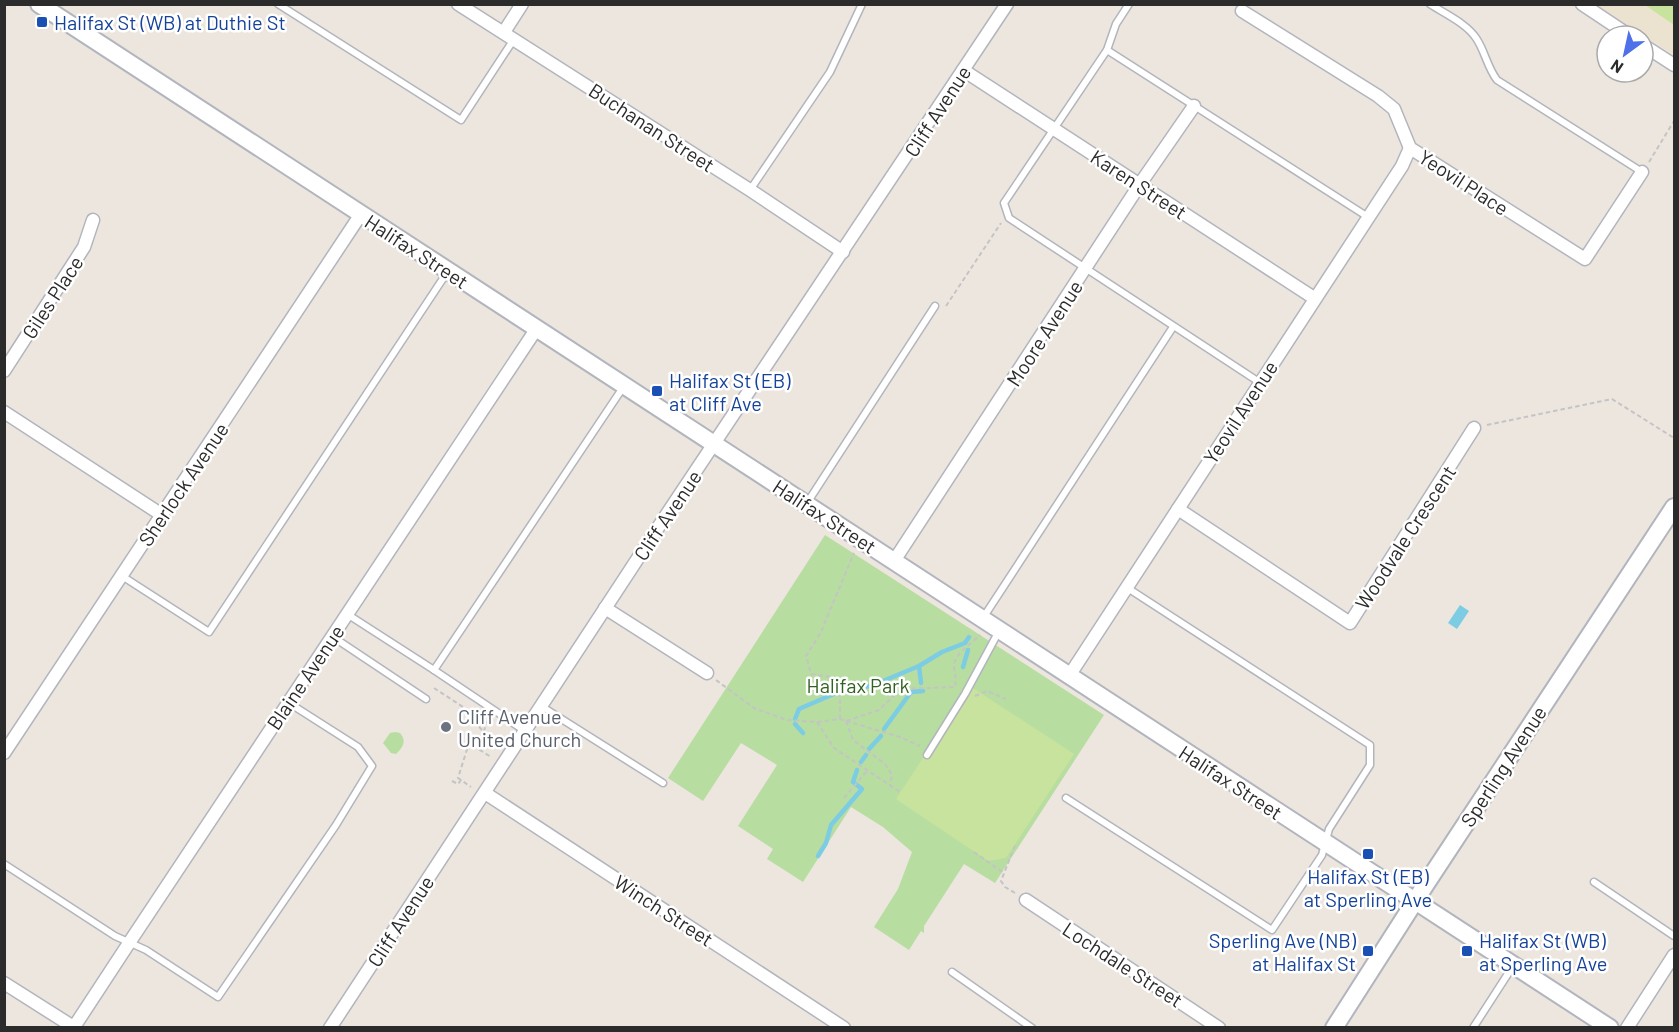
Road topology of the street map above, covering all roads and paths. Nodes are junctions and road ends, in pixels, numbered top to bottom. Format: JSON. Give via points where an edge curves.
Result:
{"nodes":[{"id":1,"x":39,"y":4,"type":"edge"},
{"id":2,"x":278,"y":4,"type":"edge"},
{"id":3,"x":458,"y":4,"type":"edge"},
{"id":4,"x":522,"y":4,"type":"edge"},
{"id":5,"x":862,"y":4,"type":"edge"},
{"id":6,"x":1007,"y":4,"type":"edge"},
{"id":7,"x":1129,"y":4,"type":"edge"},
{"id":8,"x":1430,"y":4,"type":"edge"},
{"id":9,"x":1582,"y":4,"type":"edge"},
{"id":10,"x":1242,"y":10,"type":"dead end"},
{"id":11,"x":1612,"y":24,"type":"edge"},
{"id":12,"x":509,"y":35,"type":"junction"},
{"id":13,"x":1107,"y":50,"type":"junction"},
{"id":14,"x":1655,"y":53,"type":"edge"},
{"id":15,"x":1674,"y":65,"type":"edge"},
{"id":16,"x":963,"y":70,"type":"junction"},
{"id":17,"x":1194,"y":106,"type":"junction"},
{"id":18,"x":1674,"y":121,"type":"edge"},
{"id":19,"x":1054,"y":129,"type":"junction"},
{"id":20,"x":1410,"y":148,"type":"junction"},
{"id":21,"x":1642,"y":172,"type":"junction"},
{"id":22,"x":1140,"y":184,"type":"junction"},
{"id":23,"x":750,"y":189,"type":"junction"},
{"id":24,"x":361,"y":214,"type":"junction"},
{"id":25,"x":1368,"y":217,"type":"junction"},
{"id":26,"x":1009,"y":218,"type":"junction"},
{"id":27,"x":93,"y":220,"type":"dead end"},
{"id":28,"x":843,"y":252,"type":"junction"},
{"id":29,"x":1086,"y":269,"type":"junction"},
{"id":30,"x":448,"y":271,"type":"junction"},
{"id":31,"x":1314,"y":298,"type":"junction"},
{"id":32,"x":935,"y":306,"type":"joint"},
{"id":33,"x":1173,"y":327,"type":"junction"},
{"id":34,"x":537,"y":328,"type":"junction"},
{"id":35,"x":4,"y":371,"type":"edge"},
{"id":36,"x":1259,"y":382,"type":"junction"},
{"id":37,"x":624,"y":385,"type":"junction"},
{"id":38,"x":4,"y":412,"type":"edge"},
{"id":39,"x":1474,"y":428,"type":"joint"},
{"id":40,"x":1674,"y":438,"type":"edge"},
{"id":41,"x":715,"y":444,"type":"junction"},
{"id":42,"x":807,"y":503,"type":"junction"},
{"id":43,"x":1674,"y":507,"type":"edge"},
{"id":44,"x":1178,"y":508,"type":"junction"},
{"id":45,"x":162,"y":515,"type":"junction"},
{"id":46,"x":855,"y":551,"type":"dead end"},
{"id":47,"x":894,"y":561,"type":"junction"},
{"id":48,"x":122,"y":576,"type":"junction"},
{"id":49,"x":1126,"y":587,"type":"junction"},
{"id":50,"x":606,"y":608,"type":"junction"},
{"id":51,"x":347,"y":614,"type":"junction"},
{"id":52,"x":988,"y":628,"type":"junction"},
{"id":53,"x":332,"y":637,"type":"junction"},
{"id":54,"x":434,"y":670,"type":"junction"},
{"id":55,"x":707,"y":673,"type":"joint"},
{"id":56,"x":1069,"y":676,"type":"junction"},
{"id":57,"x":434,"y":688,"type":"dead end"},
{"id":58,"x":963,"y":698,"type":"junction"},
{"id":59,"x":426,"y":699,"type":"dead end"},
{"id":60,"x":1006,"y":699,"type":"dead end"},
{"id":61,"x":288,"y":702,"type":"junction"},
{"id":62,"x":541,"y":706,"type":"junction"},
{"id":63,"x":840,"y":719,"type":"junction"},
{"id":64,"x":474,"y":721,"type":"dead end"},
{"id":65,"x":846,"y":721,"type":"junction"},
{"id":66,"x":817,"y":722,"type":"junction"},
{"id":67,"x":525,"y":731,"type":"junction"},
{"id":68,"x":484,"y":732,"type":"junction"},
{"id":69,"x":496,"y":747,"type":"dead end"},
{"id":70,"x":929,"y":752,"type":"joint"},
{"id":71,"x":4,"y":753,"type":"edge"},
{"id":72,"x":491,"y":757,"type":"dead end"},
{"id":73,"x":867,"y":771,"type":"junction"},
{"id":74,"x":460,"y":780,"type":"junction"},
{"id":75,"x":452,"y":781,"type":"dead end"},
{"id":76,"x":663,"y":783,"type":"dead end"},
{"id":77,"x":890,"y":786,"type":"junction"},
{"id":78,"x":471,"y":787,"type":"dead end"},
{"id":79,"x":900,"y":792,"type":"dead end"},
{"id":80,"x":484,"y":793,"type":"junction"},
{"id":81,"x":844,"y":798,"type":"dead end"},
{"id":82,"x":1066,"y":798,"type":"dead end"},
{"id":83,"x":1016,"y":843,"type":"dead end"},
{"id":84,"x":1326,"y":843,"type":"junction"},
{"id":85,"x":974,"y":852,"type":"dead end"},
{"id":86,"x":4,"y":864,"type":"edge"},
{"id":87,"x":1004,"y":873,"type":"junction"},
{"id":88,"x":1594,"y":882,"type":"dead end"},
{"id":89,"x":1026,"y":900,"type":"joint"},
{"id":90,"x":1415,"y":901,"type":"junction"},
{"id":91,"x":1674,"y":936,"type":"edge"},
{"id":92,"x":129,"y":943,"type":"junction"},
{"id":93,"x":1674,"y":955,"type":"edge"},
{"id":94,"x":1513,"y":965,"type":"junction"},
{"id":95,"x":952,"y":972,"type":"dead end"},
{"id":96,"x":4,"y":983,"type":"edge"},
{"id":97,"x":1213,"y":1026,"type":"edge"},
{"id":98,"x":75,"y":1027,"type":"edge"},
{"id":99,"x":330,"y":1028,"type":"edge"},
{"id":100,"x":844,"y":1028,"type":"edge"},
{"id":101,"x":1032,"y":1028,"type":"edge"},
{"id":102,"x":1334,"y":1028,"type":"edge"},
{"id":103,"x":1473,"y":1028,"type":"edge"},
{"id":104,"x":1610,"y":1028,"type":"edge"},
{"id":105,"x":1627,"y":1028,"type":"edge"}],
"edges":[{"from":1,"to":24,"type":"street","name":"Halifax Street"},
{"from":2,"to":12,"type":"lane","via":[[461,120]]},
{"from":3,"to":12,"type":"street","name":"Buchanan Street"},
{"from":4,"to":12,"type":"street"},
{"from":5,"to":23,"type":"lane","via":[[830,72]]},
{"from":6,"to":16,"type":"street","name":"Cliff Avenue"},
{"from":7,"to":13,"type":"lane","via":[[1116,24]]},
{"from":8,"to":21,"type":"lane","via":[[1470,30],[1497,80]]},
{"from":9,"to":11,"type":"street"},
{"from":10,"to":20,"type":"street","name":"Yeovil Place","via":[[1394,109]]},
{"from":12,"to":23,"type":"street","name":"Buchanan Street"},
{"from":13,"to":17,"type":"lane"},
{"from":13,"to":19,"type":"lane"},
{"from":14,"to":15,"type":"street"},
{"from":16,"to":19,"type":"street","name":"Karen Street"},
{"from":16,"to":28,"type":"street","name":"Cliff Avenue"},
{"from":17,"to":22,"type":"street","name":"Moore Avenue"},
{"from":17,"to":25,"type":"lane"},
{"from":18,"to":21,"type":"path"},
{"from":19,"to":22,"type":"street","name":"Karen Street"},
{"from":19,"to":26,"type":"lane","via":[[1004,203]]},
{"from":20,"to":21,"type":"street","name":"Yeovil Place","via":[[1585,260]]},
{"from":20,"to":25,"type":"street","name":"Yeovil Avenue"},
{"from":22,"to":29,"type":"street","name":"Moore Avenue"},
{"from":22,"to":31,"type":"street","name":"Karen Street"},
{"from":23,"to":28,"type":"street","name":"Buchanan Street"},
{"from":24,"to":30,"type":"street","name":"Halifax Street"},
{"from":24,"to":45,"type":"street","name":"Sherlock Avenue"},
{"from":25,"to":31,"type":"street","name":"Yeovil Avenue"},
{"from":26,"to":29,"type":"lane"},
{"from":26,"to":32,"type":"path","via":[[1003,221],[943,311]]},
{"from":27,"to":35,"type":"street","name":"Giles Place","via":[[84,247]]},
{"from":28,"to":41,"type":"street","name":"Cliff Avenue"},
{"from":29,"to":33,"type":"lane"},
{"from":29,"to":47,"type":"street","name":"Moore Avenue"},
{"from":30,"to":34,"type":"street","name":"Halifax Street"},
{"from":30,"to":48,"type":"lane","via":[[209,632]]},
{"from":31,"to":36,"type":"street","name":"Yeovil Avenue"},
{"from":32,"to":42,"type":"lane"},
{"from":33,"to":36,"type":"lane"},
{"from":33,"to":52,"type":"lane"},
{"from":34,"to":37,"type":"street","name":"Halifax Street"},
{"from":34,"to":51,"type":"street","name":"Blaine Avenue"},
{"from":36,"to":44,"type":"street","name":"Yeovil Avenue"},
{"from":37,"to":41,"type":"street","name":"Halifax Street"},
{"from":37,"to":54,"type":"lane"},
{"from":38,"to":45,"type":"street"},
{"from":39,"to":40,"type":"path","via":[[1612,399]]},
{"from":39,"to":44,"type":"street","name":"Woodvale Crescent","via":[[1350,623]]},
{"from":41,"to":42,"type":"street","name":"Halifax Street"},
{"from":41,"to":50,"type":"street","name":"Cliff Avenue"},
{"from":42,"to":47,"type":"street","name":"Halifax Street"},
{"from":43,"to":90,"type":"street","name":"Sperling Avenue"},
{"from":44,"to":49,"type":"street","name":"Yeovil Avenue"},
{"from":45,"to":48,"type":"street","name":"Sherlock Avenue"},
{"from":46,"to":63,"type":"path","via":[[820,634],[806,656],[811,674],[830,677],[840,691]]},
{"from":47,"to":52,"type":"street","name":"Halifax Street"},
{"from":48,"to":71,"type":"street","name":"Sherlock Avenue"},
{"from":49,"to":56,"type":"street","name":"Yeovil Avenue"},
{"from":49,"to":84,"type":"lane","via":[[1370,745],[1370,765],[1329,829]]},
{"from":50,"to":55,"type":"street"},
{"from":50,"to":62,"type":"street","name":"Cliff Avenue"},
{"from":51,"to":53,"type":"street","name":"Blaine Avenue"},
{"from":51,"to":54,"type":"lane"},
{"from":52,"to":56,"type":"street","name":"Halifax Street"},
{"from":52,"to":58,"type":"lane"},
{"from":52,"to":65,"type":"path","via":[[956,657],[955,687],[901,689],[879,710]]},
{"from":53,"to":59,"type":"lane"},
{"from":53,"to":61,"type":"street","name":"Blaine Avenue"},
{"from":54,"to":67,"type":"lane"},
{"from":55,"to":66,"type":"path","via":[[754,708],[787,720]]},
{"from":56,"to":84,"type":"street","name":"Halifax Street"},
{"from":57,"to":68,"type":"path","via":[[486,722]]},
{"from":58,"to":60,"type":"path","via":[[987,691]]},
{"from":58,"to":70,"type":"lane"},
{"from":61,"to":92,"type":"street","name":"Blaine Avenue"},
{"from":61,"to":92,"type":"lane","via":[[358,747],[372,766],[336,825],[218,997]]},
{"from":62,"to":67,"type":"street","name":"Cliff Avenue"},
{"from":62,"to":76,"type":"lane"},
{"from":63,"to":65,"type":"path"},
{"from":63,"to":66,"type":"path"},
{"from":64,"to":68,"type":"path"},
{"from":65,"to":70,"type":"path","via":[[900,737]]},
{"from":65,"to":77,"type":"path","via":[[853,740],[885,764],[892,775]]},
{"from":66,"to":73,"type":"path","via":[[834,748]]},
{"from":67,"to":80,"type":"street","name":"Cliff Avenue"},
{"from":68,"to":69,"type":"path"},
{"from":72,"to":74,"type":"path","via":[[469,743]]},
{"from":73,"to":77,"type":"path"},
{"from":73,"to":81,"type":"path"},
{"from":74,"to":75,"type":"path","via":[[458,784]]},
{"from":74,"to":78,"type":"path"},
{"from":77,"to":79,"type":"path"},
{"from":80,"to":99,"type":"street","name":"Cliff Avenue"},
{"from":80,"to":100,"type":"street","name":"Winch Street"},
{"from":82,"to":84,"type":"lane","via":[[1272,930]]},
{"from":83,"to":87,"type":"path"},
{"from":84,"to":90,"type":"street","name":"Halifax Street"},
{"from":85,"to":87,"type":"path"},
{"from":86,"to":92,"type":"lane"},
{"from":87,"to":89,"type":"path","via":[[1001,881],[1005,887]]},
{"from":88,"to":91,"type":"lane"},
{"from":89,"to":97,"type":"street","name":"Lochdale Street"},
{"from":90,"to":94,"type":"street","name":"Halifax Street"},
{"from":90,"to":102,"type":"street","name":"Sperling Avenue"},
{"from":92,"to":98,"type":"street","name":"Blaine Avenue"},
{"from":93,"to":105,"type":"street"},
{"from":94,"to":103,"type":"lane"},
{"from":94,"to":104,"type":"street","name":"Halifax Street"},
{"from":95,"to":101,"type":"lane"},
{"from":96,"to":98,"type":"street"}]}
